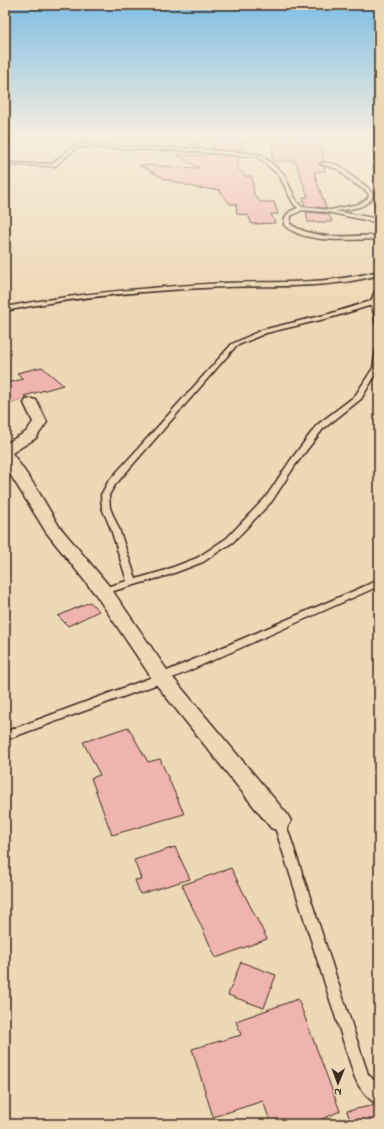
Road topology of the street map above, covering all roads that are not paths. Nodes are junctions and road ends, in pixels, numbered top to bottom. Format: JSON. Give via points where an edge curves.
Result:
{"nodes":[{"id":1,"x":288,"y":190,"type":"edge"},
{"id":2,"x":368,"y":190,"type":"edge"},
{"id":3,"x":301,"y":208,"type":"junction"},
{"id":4,"x":327,"y":211,"type":"junction"},
{"id":5,"x":379,"y":221,"type":"edge"},
{"id":6,"x":379,"y":237,"type":"edge"},
{"id":7,"x":379,"y":273,"type":"edge"},
{"id":8,"x":379,"y":288,"type":"edge"},
{"id":9,"x":374,"y":302,"type":"junction"},
{"id":10,"x":5,"y":309,"type":"edge"},
{"id":11,"x":379,"y":324,"type":"edge"},
{"id":12,"x":379,"y":350,"type":"edge"},
{"id":13,"x":31,"y":404,"type":"dead end"},
{"id":14,"x":5,"y":451,"type":"edge"},
{"id":15,"x":5,"y":455,"type":"edge"},
{"id":16,"x":132,"y":582,"type":"junction"},
{"id":17,"x":379,"y":583,"type":"edge"},
{"id":18,"x":103,"y":591,"type":"junction"},
{"id":19,"x":162,"y":678,"type":"junction"},
{"id":20,"x":5,"y":736,"type":"edge"},
{"id":21,"x":279,"y":821,"type":"joint"},
{"id":22,"x":379,"y":1097,"type":"edge"}],
"edges":[{"from":1,"to":3,"type":"lane","via":[[295,204]]},
{"from":2,"to":4,"type":"lane","via":[[371,195],[369,200],[360,205]]},
{"from":3,"to":4,"type":"lane"},
{"from":3,"to":6,"type":"lane","via":[[292,212],[286,220],[287,225],[299,233]]},
{"from":4,"to":5,"type":"lane"},
{"from":7,"to":10,"type":"lane","via":[[327,282],[128,290],[48,300]]},
{"from":8,"to":9,"type":"lane"},
{"from":9,"to":11,"type":"lane"},
{"from":9,"to":16,"type":"lane","via":[[319,319],[262,332],[234,345],[111,484],[105,495],[106,508]]},
{"from":12,"to":16,"type":"lane","via":[[376,368],[358,397],[320,427],[269,499],[230,540],[200,560]]},
{"from":13,"to":14,"type":"street","via":[[40,422],[31,435]]},
{"from":15,"to":18,"type":"street","via":[[52,528]]},
{"from":16,"to":18,"type":"lane"},
{"from":17,"to":19,"type":"lane"},
{"from":18,"to":19,"type":"street"},
{"from":19,"to":20,"type":"lane"},
{"from":19,"to":21,"type":"street"},
{"from":21,"to":22,"type":"lane","via":[[362,1078]]}]}
